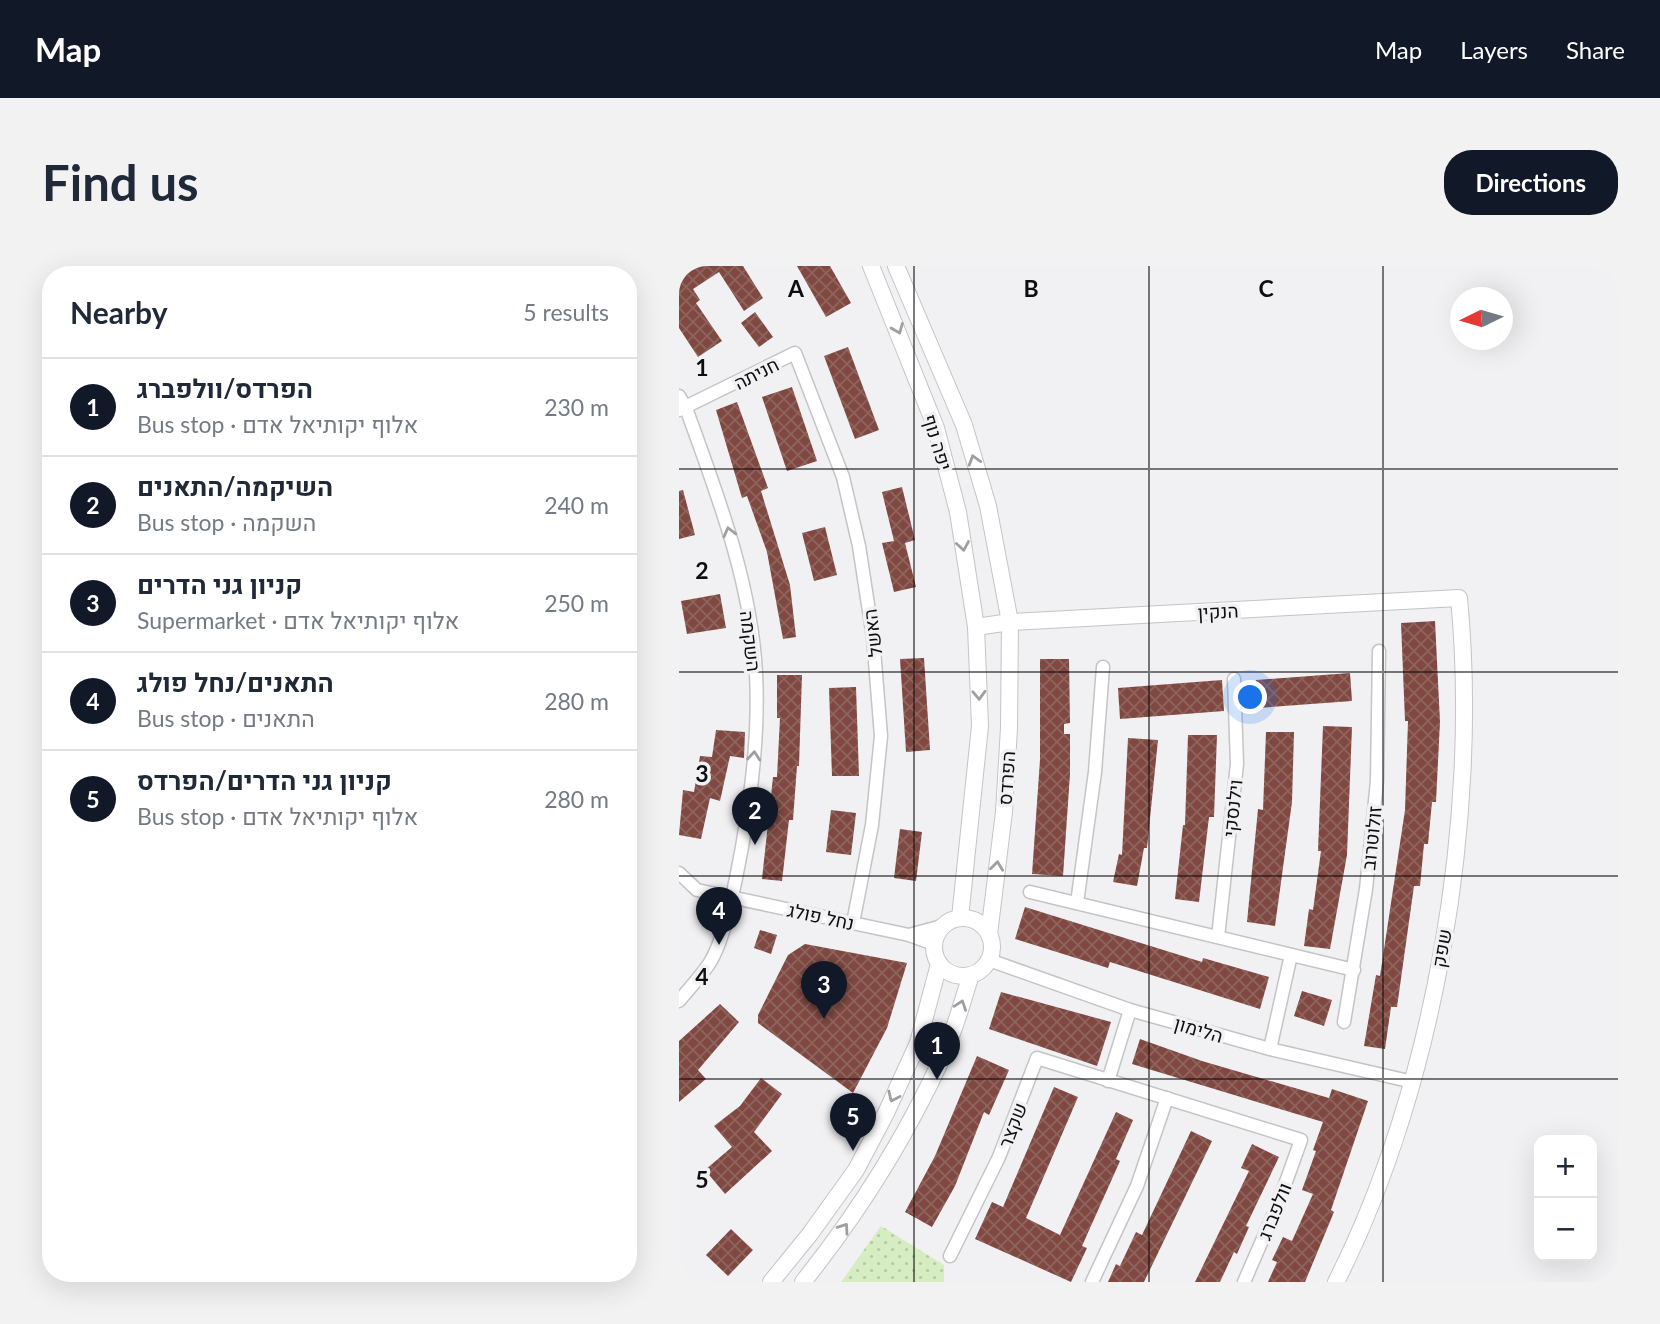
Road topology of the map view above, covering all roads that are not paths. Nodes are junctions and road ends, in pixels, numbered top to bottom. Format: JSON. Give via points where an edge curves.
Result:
{"nodes":[{"id":1,"x":871,"y":266,"type":"edge"},
{"id":2,"x":896,"y":266,"type":"edge"},
{"id":3,"x":795,"y":353,"type":"joint"},
{"id":4,"x":679,"y":396,"type":"edge"},
{"id":5,"x":683,"y":409,"type":"edge"},
{"id":6,"x":1459,"y":598,"type":"joint"},
{"id":7,"x":1010,"y":622,"type":"junction"},
{"id":8,"x":977,"y":627,"type":"junction"},
{"id":9,"x":1379,"y":652,"type":"dead end"},
{"id":10,"x":1103,"y":667,"type":"dead end"},
{"id":11,"x":1234,"y":679,"type":"dead end"},
{"id":12,"x":679,"y":873,"type":"edge"},
{"id":13,"x":1030,"y":892,"type":"dead end"},
{"id":14,"x":732,"y":896,"type":"junction"},
{"id":15,"x":1077,"y":903,"type":"junction"},
{"id":16,"x":960,"y":918,"type":"junction"},
{"id":17,"x":853,"y":923,"type":"junction"},
{"id":18,"x":942,"y":926,"type":"junction"},
{"id":19,"x":989,"y":934,"type":"junction"},
{"id":20,"x":909,"y":935,"type":"junction"},
{"id":21,"x":1218,"y":937,"type":"junction"},
{"id":22,"x":934,"y":944,"type":"junction"},
{"id":23,"x":1291,"y":955,"type":"junction"},
{"id":24,"x":989,"y":960,"type":"junction"},
{"id":25,"x":939,"y":964,"type":"junction"},
{"id":26,"x":1354,"y":970,"type":"junction"},
{"id":27,"x":971,"y":975,"type":"junction"},
{"id":28,"x":679,"y":1001,"type":"edge"},
{"id":29,"x":1130,"y":1010,"type":"junction"},
{"id":30,"x":1344,"y":1022,"type":"dead end"},
{"id":31,"x":1270,"y":1049,"type":"junction"},
{"id":32,"x":1108,"y":1081,"type":"junction"},
{"id":33,"x":1413,"y":1082,"type":"junction"},
{"id":34,"x":1167,"y":1098,"type":"junction"},
{"id":35,"x":1301,"y":1140,"type":"joint"},
{"id":36,"x":950,"y":1256,"type":"dead end"},
{"id":37,"x":771,"y":1282,"type":"edge"},
{"id":38,"x":803,"y":1282,"type":"edge"},
{"id":39,"x":1092,"y":1282,"type":"edge"},
{"id":40,"x":1244,"y":1282,"type":"edge"},
{"id":41,"x":1336,"y":1282,"type":"edge"}],
"edges":[{"from":1,"to":8,"type":"street","name":"יפה נוף","one_way":true,"via":[[936,428],[958,512]]},
{"from":7,"to":2,"type":"street","name":"יפה נוף","one_way":true,"via":[[988,506],[964,425]]},
{"from":3,"to":5,"type":"street","name":"חניתה"},
{"from":3,"to":17,"type":"street","name":"האשל","via":[[843,478],[873,637],[881,736],[872,825]]},
{"from":4,"to":5,"type":"street","name":"השקמה"},
{"from":14,"to":5,"type":"street","name":"השקמה","one_way":true,"via":[[751,799],[757,728],[755,670],[745,598],[726,520]]},
{"from":6,"to":7,"type":"street","name":"הנקין"},
{"from":6,"to":33,"type":"street","name":"שפק","via":[[1464,645],[1454,859],[1441,953]]},
{"from":7,"to":8,"type":"street","name":"הנקין"},
{"from":19,"to":7,"type":"street","name":"הפרדס","one_way":true,"via":[[1005,800]]},
{"from":8,"to":16,"type":"street","name":"הפרדס","one_way":true,"via":[[980,726]]},
{"from":9,"to":26,"type":"street","name":"זולוטרוב","via":[[1377,780]]},
{"from":10,"to":15,"type":"street","via":[[1095,772]]},
{"from":11,"to":21,"type":"street","name":"וילנסקי","via":[[1237,764]]},
{"from":12,"to":14,"type":"street","via":[[697,890]]},
{"from":13,"to":15,"type":"street"},
{"from":14,"to":17,"type":"street","name":"נחל פולג"},
{"from":14,"to":28,"type":"street","name":"השקמה","via":[[711,962]]},
{"from":15,"to":21,"type":"street"},
{"from":16,"to":18,"type":"street"},
{"from":16,"to":19,"type":"street","via":[[978,922]]},
{"from":17,"to":20,"type":"street","name":"נחל פולג"},
{"from":18,"to":20,"type":"street","name":"נחל פולג"},
{"from":18,"to":22,"type":"street"},
{"from":19,"to":24,"type":"street"},
{"from":20,"to":22,"type":"street","name":"נחל פולג"},
{"from":21,"to":23,"type":"street"},
{"from":22,"to":25,"type":"street"},
{"from":23,"to":26,"type":"street"},
{"from":23,"to":31,"type":"street"},
{"from":24,"to":27,"type":"street"},
{"from":24,"to":29,"type":"street","name":"הלימון"},
{"from":25,"to":27,"type":"street","via":[[949,973]]},
{"from":25,"to":37,"type":"street","one_way":true,"via":[[918,1043],[856,1170]]},
{"from":26,"to":30,"type":"street","name":"זולוטרוב"},
{"from":38,"to":27,"type":"street","one_way":true,"via":[[846,1225],[908,1126],[944,1053]]},
{"from":29,"to":31,"type":"street","name":"הלימון"},
{"from":29,"to":32,"type":"street"},
{"from":31,"to":33,"type":"street","name":"הלימון"},
{"from":32,"to":34,"type":"street","name":"שקצר"},
{"from":32,"to":36,"type":"street","name":"שקצר","via":[[1037,1058],[999,1157]]},
{"from":33,"to":41,"type":"street","name":"שפק","via":[[1363,1228]]},
{"from":34,"to":35,"type":"street","name":"שקצר"},
{"from":34,"to":39,"type":"street","via":[[1137,1186]]},
{"from":35,"to":40,"type":"street","name":"וולפברג"}]}
